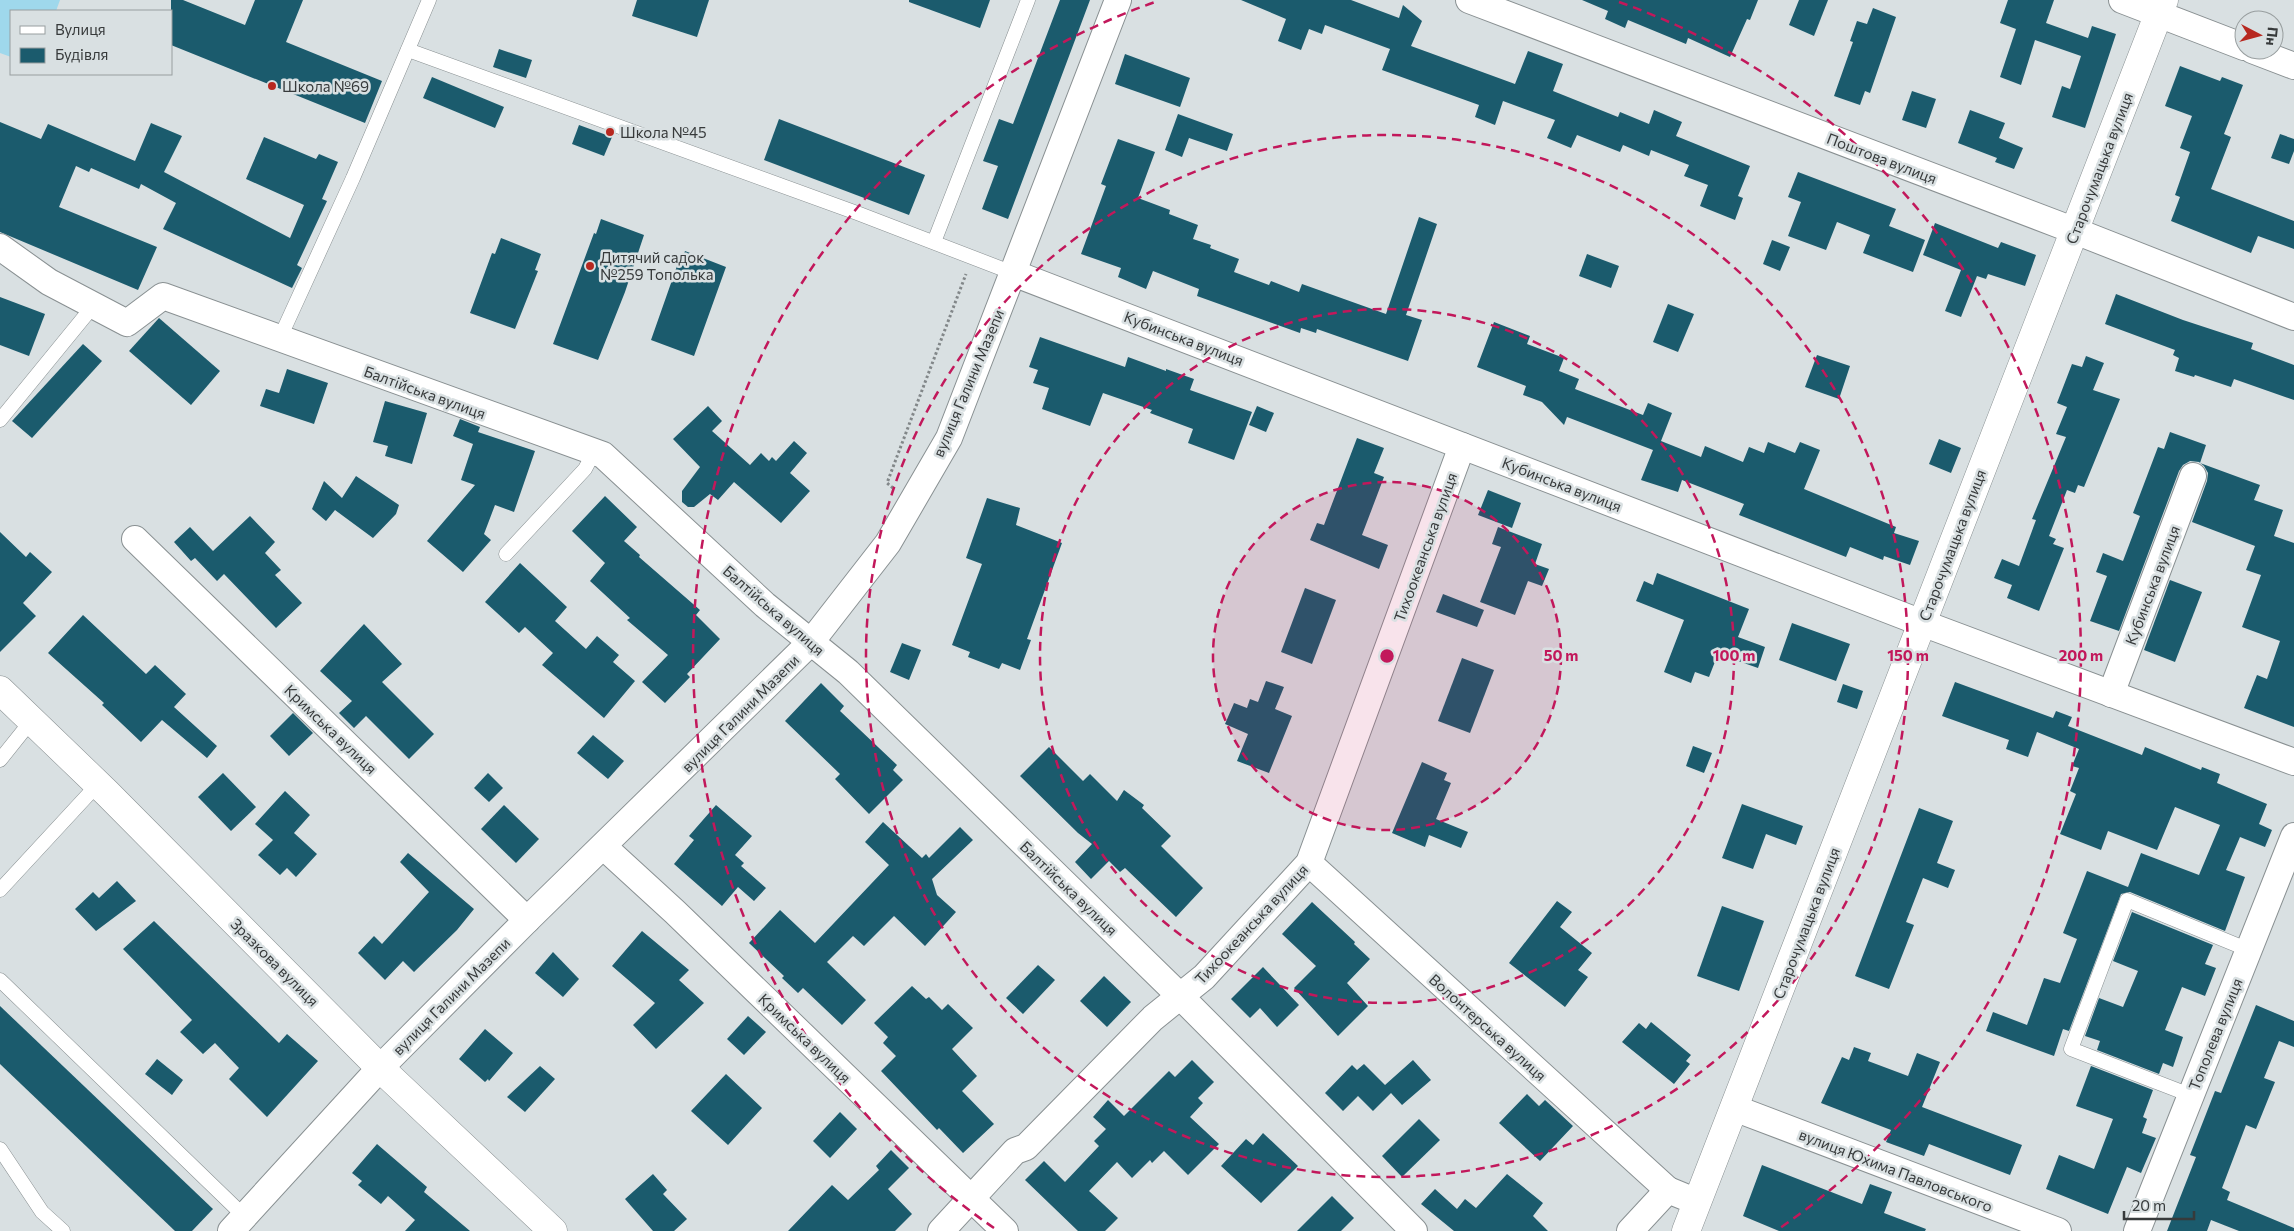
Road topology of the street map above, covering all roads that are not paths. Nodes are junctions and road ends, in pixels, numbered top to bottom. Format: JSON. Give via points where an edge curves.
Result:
{"nodes":[{"id":1,"x":428,"y":0,"type":"edge"},
{"id":2,"x":1028,"y":0,"type":"edge"},
{"id":3,"x":1118,"y":0,"type":"edge"},
{"id":4,"x":1469,"y":0,"type":"edge"},
{"id":5,"x":2122,"y":0,"type":"edge"},
{"id":6,"x":2162,"y":7,"type":"edge"},
{"id":7,"x":2234,"y":42,"type":"edge"},
{"id":8,"x":408,"y":50,"type":"junction"},
{"id":9,"x":2278,"y":60,"type":"edge"},
{"id":10,"x":2294,"y":66,"type":"edge"},
{"id":11,"x":2074,"y":231,"type":"junction"},
{"id":12,"x":934,"y":242,"type":"junction"},
{"id":13,"x":0,"y":247,"type":"edge"},
{"id":14,"x":1014,"y":272,"type":"junction"},
{"id":15,"x":94,"y":305,"type":"junction"},
{"id":16,"x":2294,"y":317,"type":"edge"},
{"id":17,"x":279,"y":340,"type":"junction"},
{"id":18,"x":0,"y":420,"type":"edge"},
{"id":19,"x":1462,"y":446,"type":"junction"},
{"id":20,"x":594,"y":452,"type":"junction"},
{"id":21,"x":2192,"y":476,"type":"dead end"},
{"id":22,"x":135,"y":539,"type":"dead end"},
{"id":23,"x":506,"y":554,"type":"dead end"},
{"id":24,"x":1922,"y":623,"type":"junction"},
{"id":25,"x":811,"y":642,"type":"junction"},
{"id":26,"x":0,"y":690,"type":"edge"},
{"id":27,"x":2111,"y":694,"type":"junction"},
{"id":28,"x":32,"y":720,"type":"junction"},
{"id":29,"x":0,"y":760,"type":"edge"},
{"id":30,"x":2294,"y":762,"type":"edge"},
{"id":31,"x":98,"y":784,"type":"junction"},
{"id":32,"x":2294,"y":836,"type":"edge"},
{"id":33,"x":604,"y":847,"type":"junction"},
{"id":34,"x":1309,"y":863,"type":"junction"},
{"id":35,"x":0,"y":890,"type":"edge"},
{"id":36,"x":527,"y":920,"type":"junction"},
{"id":37,"x":2249,"y":950,"type":"junction"},
{"id":38,"x":0,"y":980,"type":"edge"},
{"id":39,"x":1180,"y":996,"type":"junction"},
{"id":40,"x":380,"y":1068,"type":"junction"},
{"id":41,"x":2190,"y":1095,"type":"junction"},
{"id":42,"x":1734,"y":1108,"type":"junction"},
{"id":43,"x":0,"y":1149,"type":"edge"},
{"id":44,"x":1668,"y":1190,"type":"junction"},
{"id":45,"x":971,"y":1198,"type":"junction"},
{"id":46,"x":1697,"y":1202,"type":"junction"},
{"id":47,"x":238,"y":1224,"type":"edge"},
{"id":48,"x":64,"y":1231,"type":"edge"},
{"id":49,"x":554,"y":1231,"type":"edge"},
{"id":50,"x":941,"y":1231,"type":"edge"},
{"id":51,"x":1005,"y":1231,"type":"edge"},
{"id":52,"x":1414,"y":1231,"type":"edge"},
{"id":53,"x":1630,"y":1231,"type":"edge"},
{"id":54,"x":1686,"y":1231,"type":"edge"},
{"id":55,"x":2058,"y":1231,"type":"edge"},
{"id":56,"x":2137,"y":1231,"type":"edge"}],
"edges":[{"from":1,"to":8,"type":"lane"},
{"from":2,"to":12,"type":"lane"},
{"from":3,"to":14,"type":"street","name":"вулиця Галини Мазепи"},
{"from":4,"to":11,"type":"street","name":"Поштова вулиця"},
{"from":5,"to":6,"type":"street"},
{"from":6,"to":7,"type":"street"},
{"from":6,"to":11,"type":"street","name":"Старочумацька вулиця"},
{"from":8,"to":12,"type":"lane"},
{"from":8,"to":17,"type":"lane"},
{"from":9,"to":10,"type":"street"},
{"from":11,"to":16,"type":"street","name":"Поштова вулиця"},
{"from":11,"to":24,"type":"street","name":"Старочумацька вулиця"},
{"from":12,"to":14,"type":"lane"},
{"from":13,"to":15,"type":"street","name":"Балтійська вулиця","via":[[49,282]]},
{"from":14,"to":19,"type":"street","name":"Кубинська вулиця"},
{"from":14,"to":25,"type":"street","name":"вулиця Галини Мазепи","via":[[949,438],[888,543]]},
{"from":15,"to":17,"type":"street","name":"Балтійська вулиця","via":[[127,323],[163,296]]},
{"from":15,"to":18,"type":"lane"},
{"from":17,"to":20,"type":"street","name":"Балтійська вулиця"},
{"from":19,"to":24,"type":"street","name":"Кубинська вулиця"},
{"from":19,"to":34,"type":"street","name":"Тихоокеанська вулиця"},
{"from":20,"to":23,"type":"lane","via":[[585,469]]},
{"from":20,"to":25,"type":"street","name":"Балтійська вулиця","via":[[603,455],[765,605]]},
{"from":21,"to":27,"type":"street","name":"Кубинська вулиця"},
{"from":22,"to":36,"type":"street","name":"Кримська вулиця"},
{"from":24,"to":27,"type":"street","name":"Кубинська вулиця"},
{"from":24,"to":42,"type":"street","name":"Старочумацька вулиця"},
{"from":25,"to":33,"type":"street","name":"вулиця Галини Мазепи"},
{"from":25,"to":39,"type":"street","name":"Балтійська вулиця","via":[[848,672]]},
{"from":26,"to":28,"type":"street","name":"Зразкова вулиця"},
{"from":27,"to":30,"type":"street","name":"Кубинська вулиця"},
{"from":28,"to":29,"type":"lane"},
{"from":28,"to":31,"type":"street","name":"Зразкова вулиця"},
{"from":31,"to":35,"type":"lane"},
{"from":31,"to":40,"type":"street","name":"Зразкова вулиця"},
{"from":32,"to":37,"type":"street","name":"Тополева вулиця"},
{"from":33,"to":36,"type":"street","name":"вулиця Галини Мазепи"},
{"from":33,"to":45,"type":"street","name":"Кримська вулиця"},
{"from":34,"to":39,"type":"street","name":"Тихоокеанська вулиця","via":[[1204,977]]},
{"from":34,"to":44,"type":"street","name":"Волонтерська вулиця"},
{"from":36,"to":40,"type":"street","name":"вулиця Галини Мазепи"},
{"from":37,"to":41,"type":"street","name":"Тополева вулиця"},
{"from":37,"to":41,"type":"lane","via":[[2127,900],[2071,1049]]},
{"from":38,"to":47,"type":"lane"},
{"from":39,"to":45,"type":"street","name":"Тихоокеанська вулиця","via":[[1153,1018]]},
{"from":39,"to":52,"type":"street","name":"Балтійська вулиця"},
{"from":40,"to":47,"type":"street","name":"вулиця Галини Мазепи"},
{"from":40,"to":49,"type":"street","name":"Зразкова вулиця"},
{"from":41,"to":56,"type":"street","name":"Тополева вулиця"},
{"from":42,"to":46,"type":"street","name":"Старочумацька вулиця"},
{"from":42,"to":55,"type":"street","name":"вулиця Юхима Павловського"},
{"from":43,"to":48,"type":"lane","via":[[42,1212]]},
{"from":44,"to":46,"type":"street","name":"Волонтерська вулиця"},
{"from":44,"to":53,"type":"street"},
{"from":45,"to":50,"type":"street","name":"Тихоокеанська вулиця"},
{"from":45,"to":51,"type":"street","name":"Кримська вулиця"},
{"from":46,"to":54,"type":"street","name":"Старочумацька вулиця"}]}
